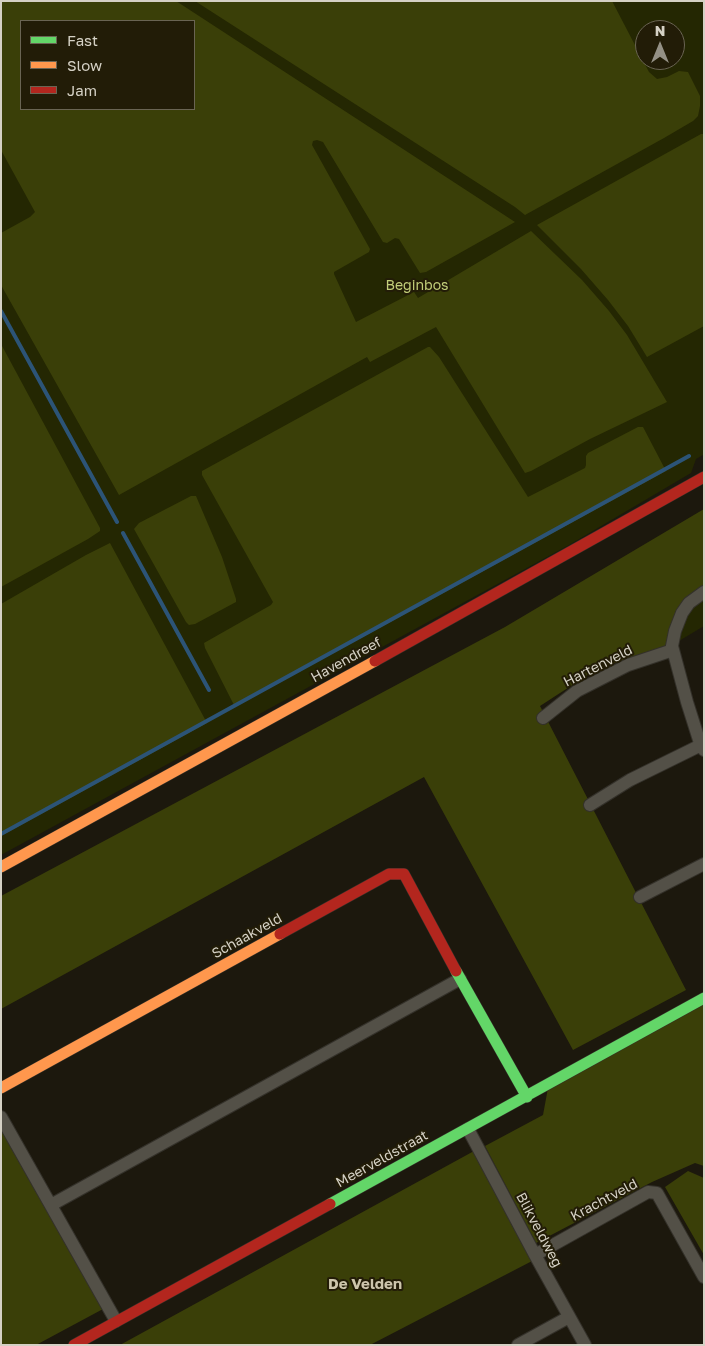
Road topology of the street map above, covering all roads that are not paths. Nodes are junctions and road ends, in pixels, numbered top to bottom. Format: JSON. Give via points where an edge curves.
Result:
{"nodes":[{"id":1,"x":704,"y":477,"type":"edge"},
{"id":2,"x":704,"y":592,"type":"edge"},
{"id":3,"x":673,"y":650,"type":"junction"},
{"id":4,"x":543,"y":718,"type":"dead end"},
{"id":5,"x":703,"y":748,"type":"edge"},
{"id":6,"x":590,"y":805,"type":"dead end"},
{"id":7,"x":704,"y":864,"type":"edge"},
{"id":8,"x":1,"y":867,"type":"edge"},
{"id":9,"x":640,"y":897,"type":"dead end"},
{"id":10,"x":460,"y":979,"type":"junction"},
{"id":11,"x":704,"y":998,"type":"edge"},
{"id":12,"x":1,"y":1088,"type":"edge"},
{"id":13,"x":527,"y":1097,"type":"junction"},
{"id":14,"x":1,"y":1117,"type":"edge"},
{"id":15,"x":468,"y":1129,"type":"junction"},
{"id":16,"x":51,"y":1205,"type":"junction"},
{"id":17,"x":534,"y":1255,"type":"junction"},
{"id":18,"x":704,"y":1277,"type":"edge"},
{"id":19,"x":570,"y":1317,"type":"junction"},
{"id":20,"x":116,"y":1321,"type":"junction"},
{"id":21,"x":74,"y":1345,"type":"edge"},
{"id":22,"x":518,"y":1345,"type":"edge"},
{"id":23,"x":585,"y":1345,"type":"edge"}],
"edges":[{"from":1,"to":8,"type":"street","name":"Havendreef"},
{"from":2,"to":3,"type":"street","via":[[682,613],[673,639]]},
{"from":3,"to":4,"type":"street","name":"Hartenveld","via":[[628,665],[577,691]]},
{"from":3,"to":5,"type":"street"},
{"from":5,"to":6,"type":"street","via":[[630,780]]},
{"from":7,"to":9,"type":"street"},
{"from":10,"to":12,"type":"street","name":"Schaakveld","via":[[404,874],[397,872]]},
{"from":10,"to":13,"type":"street","name":"Schaakveld"},
{"from":10,"to":16,"type":"street"},
{"from":11,"to":13,"type":"street","name":"Meerveldstraat"},
{"from":13,"to":15,"type":"street","name":"Meerveldstraat"},
{"from":14,"to":16,"type":"street"},
{"from":15,"to":17,"type":"street","name":"Blikveldweg"},
{"from":15,"to":20,"type":"street","name":"Meerveldstraat"},
{"from":16,"to":20,"type":"street"},
{"from":17,"to":18,"type":"street","name":"Krachtveld","via":[[648,1192],[658,1193]]},
{"from":17,"to":19,"type":"street","name":"Blikveldweg"},
{"from":19,"to":22,"type":"street"},
{"from":19,"to":23,"type":"street","name":"Blikveldweg"},
{"from":20,"to":21,"type":"street","name":"Meerveldstraat"}]}
